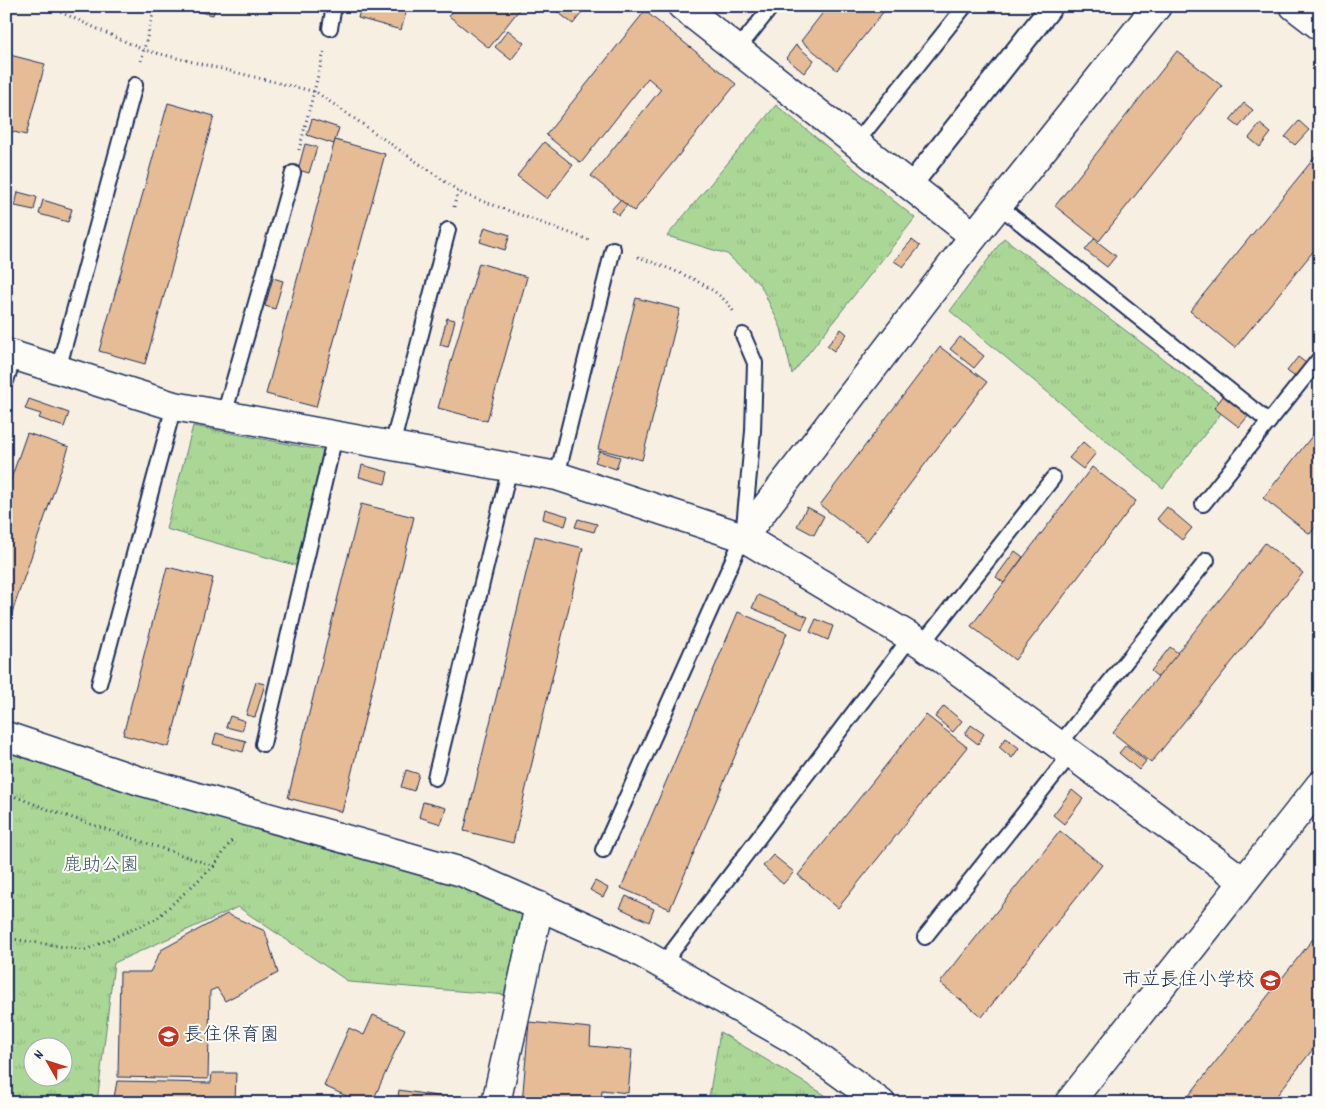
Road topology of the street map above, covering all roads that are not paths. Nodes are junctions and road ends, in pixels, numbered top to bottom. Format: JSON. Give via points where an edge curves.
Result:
{"nodes":[{"id":1,"x":334,"y":6,"type":"edge"},
{"id":2,"x":682,"y":6,"type":"edge"},
{"id":3,"x":772,"y":6,"type":"edge"},
{"id":4,"x":965,"y":6,"type":"edge"},
{"id":5,"x":1052,"y":6,"type":"edge"},
{"id":6,"x":1157,"y":6,"type":"edge"},
{"id":7,"x":1294,"y":6,"type":"edge"},
{"id":8,"x":1320,"y":26,"type":"edge"},
{"id":9,"x":330,"y":28,"type":"road end"},
{"id":10,"x":737,"y":50,"type":"junction"},
{"id":11,"x":135,"y":86,"type":"road end"},
{"id":12,"x":856,"y":143,"type":"junction"},
{"id":13,"x":292,"y":172,"type":"road end"},
{"id":14,"x":910,"y":186,"type":"junction"},
{"id":15,"x":998,"y":205,"type":"junction"},
{"id":16,"x":448,"y":230,"type":"dead end"},
{"id":17,"x":974,"y":236,"type":"junction"},
{"id":18,"x":613,"y":249,"type":"road end"},
{"id":19,"x":743,"y":335,"type":"road end"},
{"id":20,"x":1320,"y":358,"type":"edge"},
{"id":21,"x":9,"y":363,"type":"edge"},
{"id":22,"x":58,"y":370,"type":"junction"},
{"id":23,"x":174,"y":406,"type":"junction"},
{"id":24,"x":224,"y":415,"type":"junction"},
{"id":25,"x":1269,"y":422,"type":"junction"},
{"id":26,"x":335,"y":436,"type":"junction"},
{"id":27,"x":392,"y":446,"type":"junction"},
{"id":28,"x":510,"y":467,"type":"junction"},
{"id":29,"x":557,"y":476,"type":"junction"},
{"id":30,"x":1053,"y":478,"type":"dead end"},
{"id":31,"x":1203,"y":504,"type":"dead end"},
{"id":32,"x":743,"y":537,"type":"junction"},
{"id":33,"x":1207,"y":560,"type":"dead end"},
{"id":34,"x":917,"y":641,"type":"junction"},
{"id":35,"x":100,"y":684,"type":"dead end"},
{"id":36,"x":6,"y":736,"type":"edge"},
{"id":37,"x":263,"y":744,"type":"dead end"},
{"id":38,"x":1065,"y":749,"type":"junction"},
{"id":39,"x":435,"y":778,"type":"dead end"},
{"id":40,"x":1320,"y":785,"type":"edge"},
{"id":41,"x":603,"y":850,"type":"dead end"},
{"id":42,"x":1243,"y":881,"type":"junction"},
{"id":43,"x":539,"y":906,"type":"junction"},
{"id":44,"x":925,"y":937,"type":"dead end"},
{"id":45,"x":662,"y":965,"type":"junction"},
{"id":46,"x":496,"y":1103,"type":"edge"},
{"id":47,"x":881,"y":1103,"type":"edge"},
{"id":48,"x":1069,"y":1103,"type":"edge"}],
"edges":[{"from":1,"to":9,"type":"lane"},
{"from":2,"to":10,"type":"street"},
{"from":3,"to":10,"type":"lane"},
{"from":4,"to":12,"type":"lane"},
{"from":5,"to":14,"type":"street"},
{"from":6,"to":15,"type":"street"},
{"from":7,"to":8,"type":"street"},
{"from":10,"to":12,"type":"street"},
{"from":11,"to":22,"type":"lane"},
{"from":12,"to":14,"type":"street"},
{"from":13,"to":24,"type":"lane"},
{"from":14,"to":17,"type":"street"},
{"from":15,"to":17,"type":"street"},
{"from":15,"to":25,"type":"lane"},
{"from":16,"to":27,"type":"lane"},
{"from":17,"to":32,"type":"street"},
{"from":18,"to":29,"type":"lane"},
{"from":19,"to":32,"type":"lane","via":[[755,363],[753,430]]},
{"from":20,"to":25,"type":"lane"},
{"from":21,"to":22,"type":"street"},
{"from":22,"to":23,"type":"street"},
{"from":23,"to":24,"type":"street"},
{"from":23,"to":35,"type":"lane"},
{"from":24,"to":26,"type":"street"},
{"from":25,"to":31,"type":"lane"},
{"from":26,"to":27,"type":"street"},
{"from":26,"to":37,"type":"lane"},
{"from":27,"to":28,"type":"street"},
{"from":28,"to":29,"type":"street"},
{"from":28,"to":39,"type":"lane"},
{"from":29,"to":32,"type":"street"},
{"from":30,"to":34,"type":"lane"},
{"from":32,"to":34,"type":"street"},
{"from":32,"to":41,"type":"lane"},
{"from":33,"to":38,"type":"lane"},
{"from":34,"to":38,"type":"street"},
{"from":34,"to":45,"type":"lane"},
{"from":36,"to":43,"type":"street","via":[[140,781],[462,872]]},
{"from":38,"to":42,"type":"street"},
{"from":38,"to":44,"type":"lane"},
{"from":40,"to":42,"type":"street"},
{"from":42,"to":48,"type":"street"},
{"from":43,"to":45,"type":"street","via":[[631,947]]},
{"from":43,"to":46,"type":"street"},
{"from":45,"to":47,"type":"street","via":[[793,1038]]}]}
